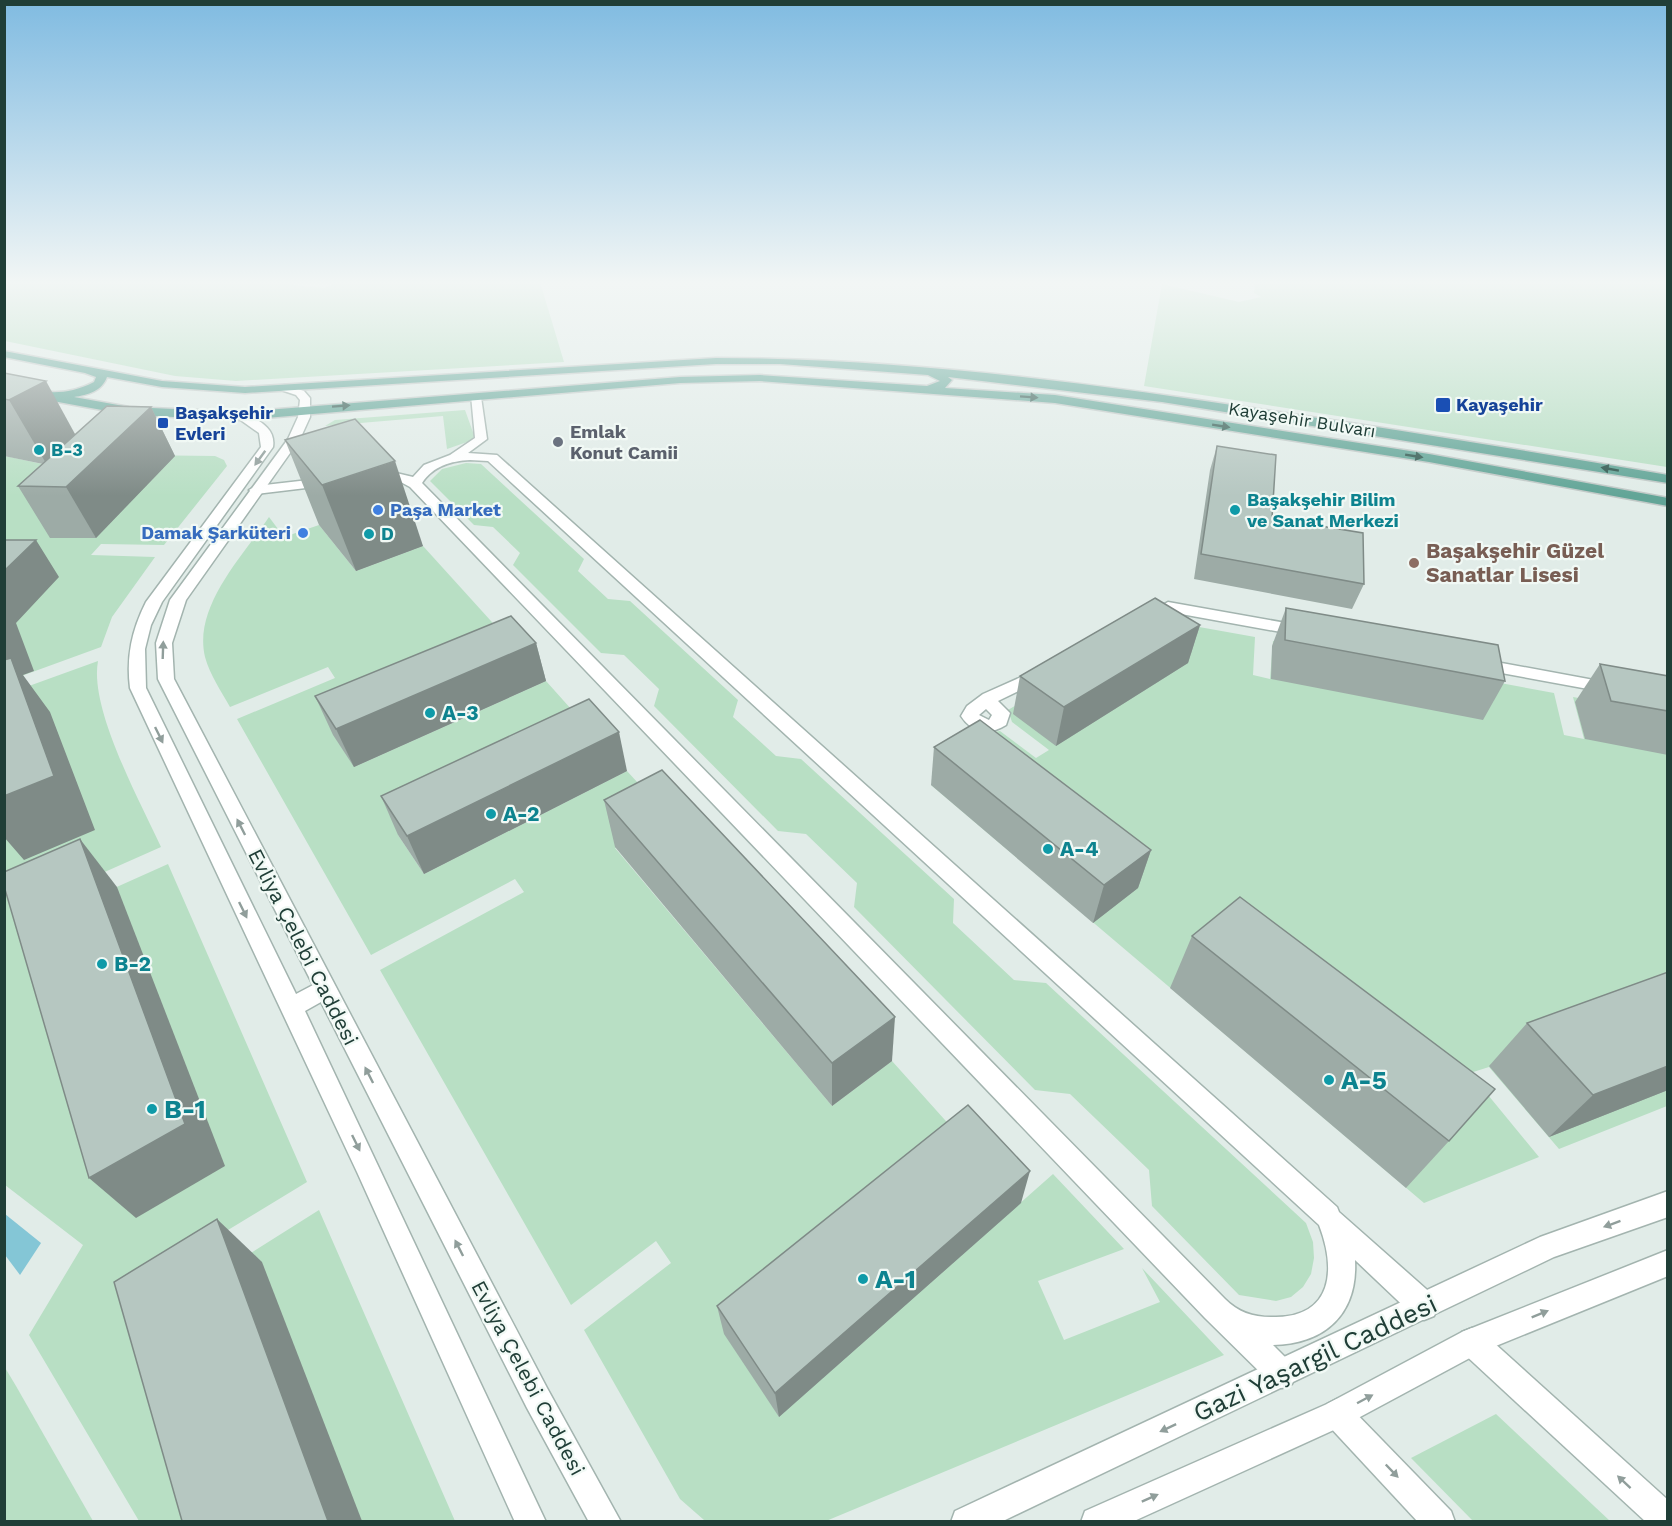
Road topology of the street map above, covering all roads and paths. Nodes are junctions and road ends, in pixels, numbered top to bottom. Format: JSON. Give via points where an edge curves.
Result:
{"nodes":[{"id":1,"x":4,"y":354,"type":"edge"},
{"id":2,"x":79,"y":367,"type":"junction"},
{"id":3,"x":930,"y":372,"type":"junction"},
{"id":4,"x":4,"y":388,"type":"edge"},
{"id":5,"x":285,"y":388,"type":"junction"},
{"id":6,"x":928,"y":390,"type":"junction"},
{"id":7,"x":47,"y":397,"type":"junction"},
{"id":8,"x":475,"y":397,"type":"junction"},
{"id":9,"x":307,"y":409,"type":"junction"},
{"id":10,"x":241,"y":416,"type":"junction"},
{"id":11,"x":450,"y":459,"type":"junction"},
{"id":12,"x":1668,"y":479,"type":"edge"},
{"id":13,"x":415,"y":484,"type":"junction"},
{"id":14,"x":256,"y":490,"type":"junction"},
{"id":15,"x":1668,"y":502,"type":"edge"},
{"id":16,"x":1136,"y":623,"type":"edge"},
{"id":17,"x":1319,"y":634,"type":"edge"},
{"id":18,"x":1468,"y":662,"type":"edge"},
{"id":19,"x":1051,"y":668,"type":"edge"},
{"id":20,"x":1624,"y":690,"type":"edge"},
{"id":21,"x":987,"y":700,"type":"dead end"},
{"id":22,"x":325,"y":989,"type":"junction"},
{"id":23,"x":291,"y":1008,"type":"junction"},
{"id":24,"x":1668,"y":1204,"type":"edge"},
{"id":25,"x":1328,"y":1216,"type":"junction"},
{"id":26,"x":1668,"y":1263,"type":"edge"},
{"id":27,"x":1424,"y":1306,"type":"junction"},
{"id":28,"x":1230,"y":1322,"type":"junction"},
{"id":29,"x":1472,"y":1342,"type":"junction"},
{"id":30,"x":1282,"y":1374,"type":"junction"},
{"id":31,"x":1337,"y":1414,"type":"junction"},
{"id":32,"x":531,"y":1521,"type":"edge"},
{"id":33,"x":606,"y":1521,"type":"edge"},
{"id":34,"x":966,"y":1521,"type":"edge"},
{"id":35,"x":1096,"y":1521,"type":"edge"},
{"id":36,"x":1440,"y":1521,"type":"edge"},
{"id":37,"x":1668,"y":1521,"type":"edge"}],
"edges":[{"from":1,"to":2,"type":"main road","name":"Kayaşehir Bulvarı"},
{"from":2,"to":5,"type":"main road","name":"Kayaşehir Bulvarı","via":[[182,387]]},
{"from":2,"to":7,"type":"main road","via":[[102,376],[102,381],[84,392]]},
{"from":3,"to":5,"type":"main road","name":"Kayaşehir Bulvarı","via":[[780,361],[716,361]]},
{"from":3,"to":6,"type":"main road","via":[[946,381]]},
{"from":12,"to":3,"type":"main road","name":"Kayaşehir Bulvarı","one_way":true,"via":[[1122,391],[1033,379]]},
{"from":4,"to":7,"type":"main road","name":"Kayaşehir Bulvarı"},
{"from":5,"to":9,"type":"street","via":[[300,393]]},
{"from":6,"to":8,"type":"main road","name":"Kayaşehir Bulvarı","via":[[760,378],[680,380]]},
{"from":6,"to":15,"type":"main road","name":"Kayaşehir Bulvarı","one_way":true,"via":[[1055,399],[1429,458]]},
{"from":7,"to":10,"type":"main road","name":"Kayaşehir Bulvarı","via":[[129,411]]},
{"from":9,"to":8,"type":"main road","name":"Kayaşehir Bulvarı","one_way":true},
{"from":8,"to":11,"type":"street","via":[[481,439]]},
{"from":9,"to":10,"type":"main road","name":"Kayaşehir Bulvarı"},
{"from":9,"to":14,"type":"street","name":"Evliya Çelebi Caddesi","via":[[294,439]]},
{"from":10,"to":23,"type":"street","name":"Evliya Çelebi Caddesi","one_way":true,"via":[[265,431],[267,447],[154,600],[141,628],[135,673],[142,702]]},
{"from":11,"to":13,"type":"street","via":[[425,470]]},
{"from":11,"to":25,"type":"street","via":[[492,458]]},
{"from":13,"to":14,"type":"street","via":[[400,476]]},
{"from":13,"to":28,"type":"street"},
{"from":22,"to":14,"type":"street","name":"Evliya Çelebi Caddesi","one_way":true,"via":[[171,691],[163,666],[164,638],[172,611]]},
{"from":16,"to":17,"type":"street","via":[[1168,607]]},
{"from":18,"to":20,"type":"street"},
{"from":19,"to":21,"type":"street"},
{"from":22,"to":23,"type":"street"},
{"from":33,"to":22,"type":"street","name":"Evliya Çelebi Caddesi","one_way":true,"via":[[537,1398]]},
{"from":23,"to":32,"type":"street","name":"Evliya Çelebi Caddesi","one_way":true},
{"from":24,"to":27,"type":"street","name":"Gazi Yaşargil Caddesi","one_way":true,"via":[[1549,1246]]},
{"from":25,"to":27,"type":"street"},
{"from":25,"to":28,"type":"street","via":[[1341,1245],[1342,1268],[1339,1292],[1328,1311],[1310,1326],[1286,1332]]},
{"from":29,"to":26,"type":"street","one_way":true},
{"from":27,"to":30,"type":"street","name":"Gazi Yaşargil Caddesi"},
{"from":28,"to":30,"type":"street"},
{"from":31,"to":29,"type":"street","one_way":true},
{"from":37,"to":29,"type":"street","one_way":true},
{"from":30,"to":34,"type":"street","name":"Gazi Yaşargil Caddesi","one_way":true},
{"from":35,"to":31,"type":"street","one_way":true},
{"from":31,"to":36,"type":"street","one_way":true}]}
